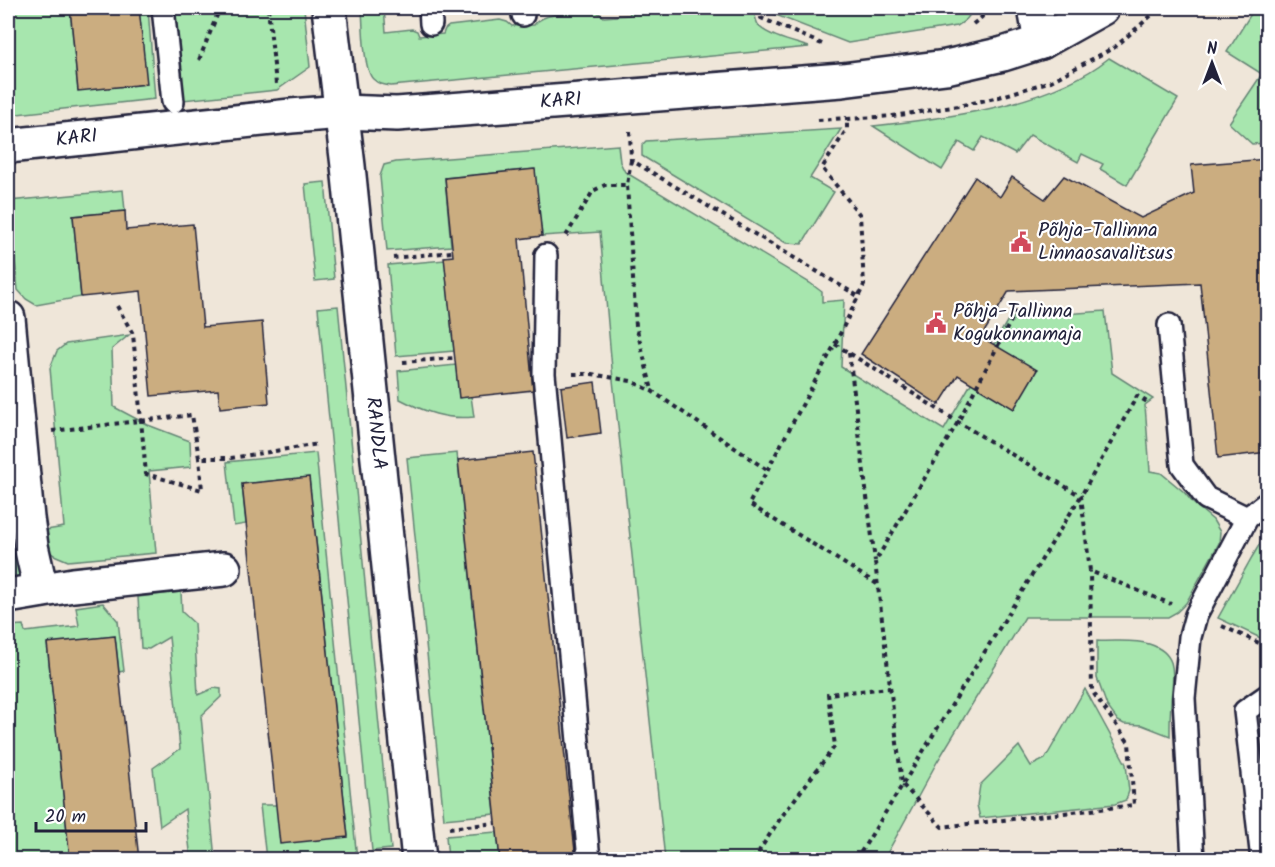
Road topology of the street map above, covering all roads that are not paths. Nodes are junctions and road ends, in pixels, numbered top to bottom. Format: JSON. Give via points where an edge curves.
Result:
{"nodes":[{"id":1,"x":163,"y":8,"type":"edge"},
{"id":2,"x":329,"y":8,"type":"edge"},
{"id":3,"x":1035,"y":8,"type":"edge"},
{"id":4,"x":1102,"y":8,"type":"edge"},
{"id":5,"x":1041,"y":42,"type":"junction"},
{"id":6,"x":173,"y":102,"type":"dead end"},
{"id":7,"x":342,"y":112,"type":"junction"},
{"id":8,"x":8,"y":146,"type":"edge"},
{"id":9,"x":546,"y":255,"type":"road end"},
{"id":10,"x":8,"y":318,"type":"edge"},
{"id":11,"x":1169,"y":325,"type":"dead end"},
{"id":12,"x":1268,"y":502,"type":"edge"},
{"id":13,"x":1247,"y":518,"type":"junction"},
{"id":14,"x":224,"y":569,"type":"dead end"},
{"id":15,"x":41,"y":590,"type":"junction"},
{"id":16,"x":8,"y":596,"type":"edge"},
{"id":17,"x":1268,"y":695,"type":"edge"},
{"id":18,"x":419,"y":860,"type":"edge"},
{"id":19,"x":589,"y":860,"type":"edge"},
{"id":20,"x":1193,"y":860,"type":"edge"},
{"id":21,"x":1262,"y":860,"type":"edge"}],
"edges":[{"from":1,"to":6,"type":"lane"},
{"from":2,"to":7,"type":"street","name":"RANDLA"},
{"from":3,"to":5,"type":"street"},
{"from":4,"to":5,"type":"street","name":"KARI"},
{"from":5,"to":7,"type":"street","name":"KARI","via":[[946,67],[842,80],[398,114]]},
{"from":7,"to":8,"type":"street","name":"KARI"},
{"from":7,"to":18,"type":"street","name":"RANDLA"},
{"from":9,"to":19,"type":"lane","via":[[544,374]]},
{"from":10,"to":15,"type":"street","via":[[31,546]]},
{"from":11,"to":13,"type":"lane","via":[[1182,465],[1206,498]]},
{"from":12,"to":13,"type":"lane"},
{"from":13,"to":20,"type":"lane","via":[[1196,615],[1190,637],[1185,698]]},
{"from":14,"to":15,"type":"street"},
{"from":15,"to":16,"type":"street"},
{"from":17,"to":21,"type":"lane","via":[[1245,711]]}]}
